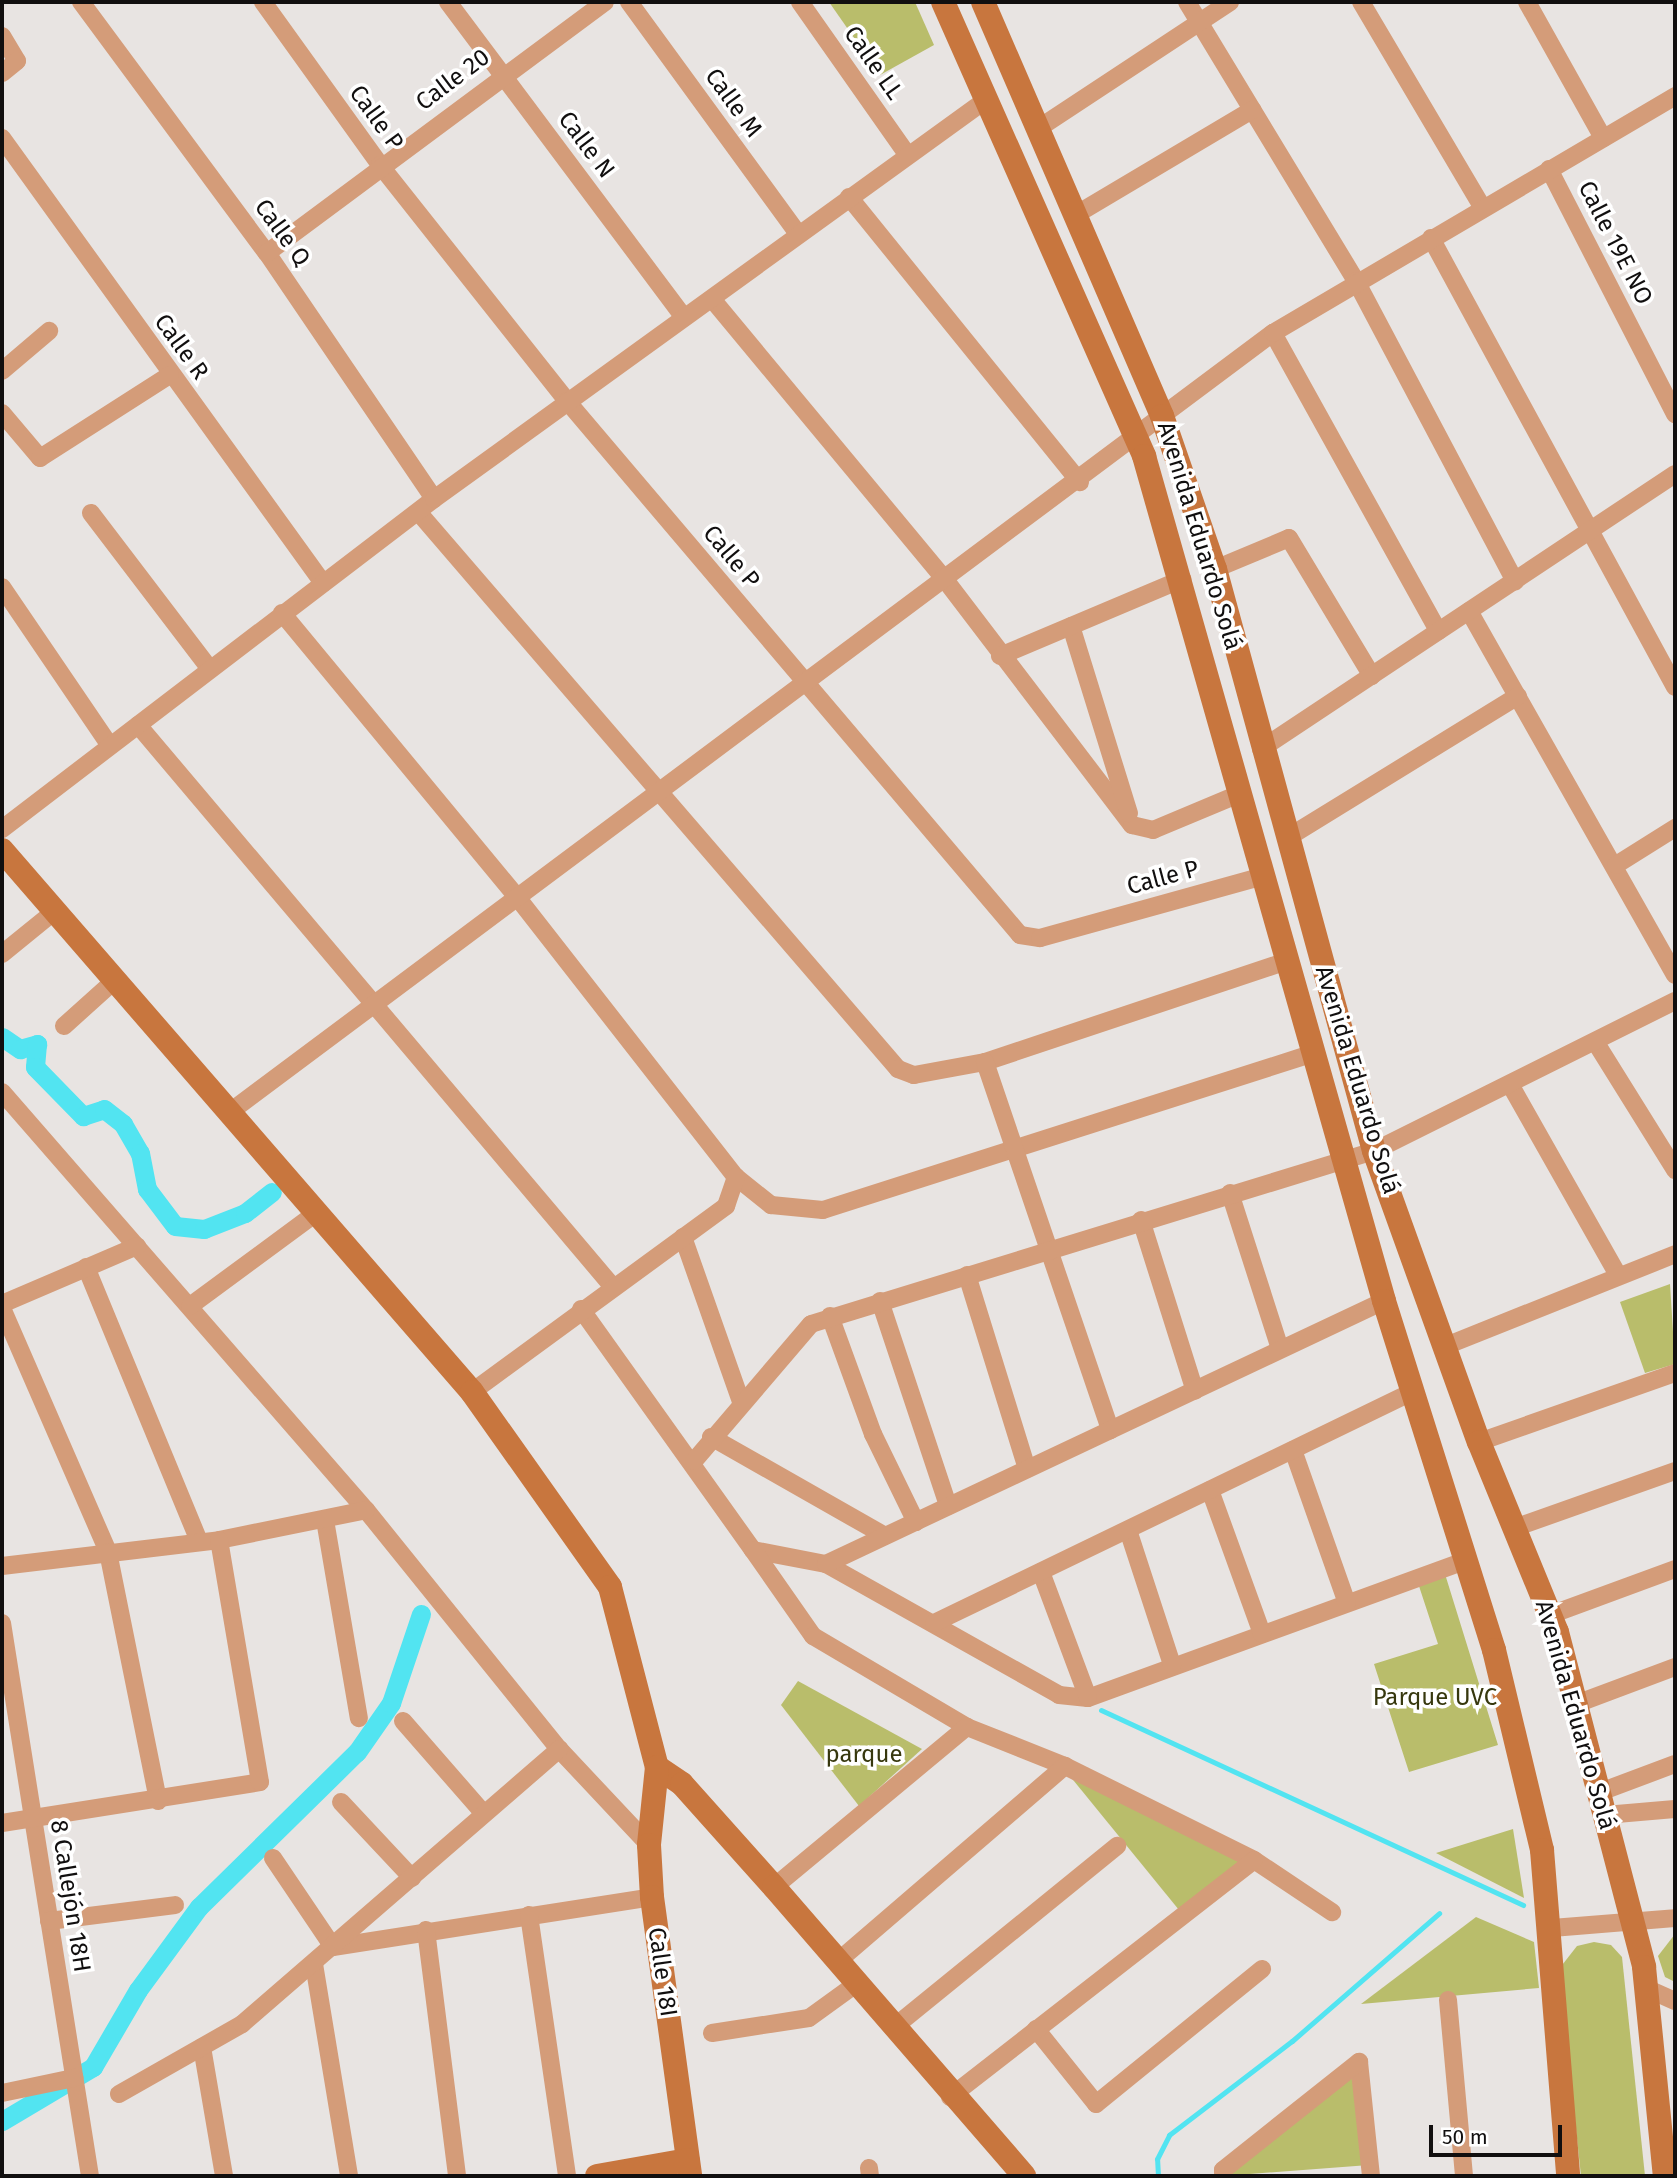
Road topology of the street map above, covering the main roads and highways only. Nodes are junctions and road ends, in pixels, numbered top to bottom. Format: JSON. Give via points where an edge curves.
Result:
{"nodes":[{"id":1,"x":943,"y":2,"type":"edge"},
{"id":2,"x":983,"y":2,"type":"edge"},
{"id":3,"x":2,"y":850,"type":"edge"},
{"id":4,"x":657,"y":1767,"type":"junction"},
{"id":5,"x":689,"y":2168,"type":"edge"},
{"id":6,"x":597,"y":2176,"type":"edge"},
{"id":7,"x":1024,"y":2176,"type":"edge"},
{"id":8,"x":1569,"y":2176,"type":"edge"},
{"id":9,"x":1665,"y":2176,"type":"edge"}],
"edges":[{"from":1,"to":8,"type":"main road","name":"Avenida Eduardo Solá","via":[[1137,436],[1182,579],[1384,1301],[1494,1650],[1535,1824],[1552,1928]]},
{"from":2,"to":9,"type":"main road","name":"Avenida Eduardo Solá","via":[[1162,416],[1215,569],[1374,1151],[1448,1345],[1479,1442],[1550,1615],[1603,1803],[1648,1989]]},
{"from":3,"to":4,"type":"main road","via":[[472,1392],[610,1587]]},
{"from":4,"to":5,"type":"main road","name":"Calle 18I","via":[[649,1845],[652,1897]]},
{"from":4,"to":7,"type":"main road","via":[[682,1784],[950,2097]]},
{"from":5,"to":6,"type":"main road"}]}
